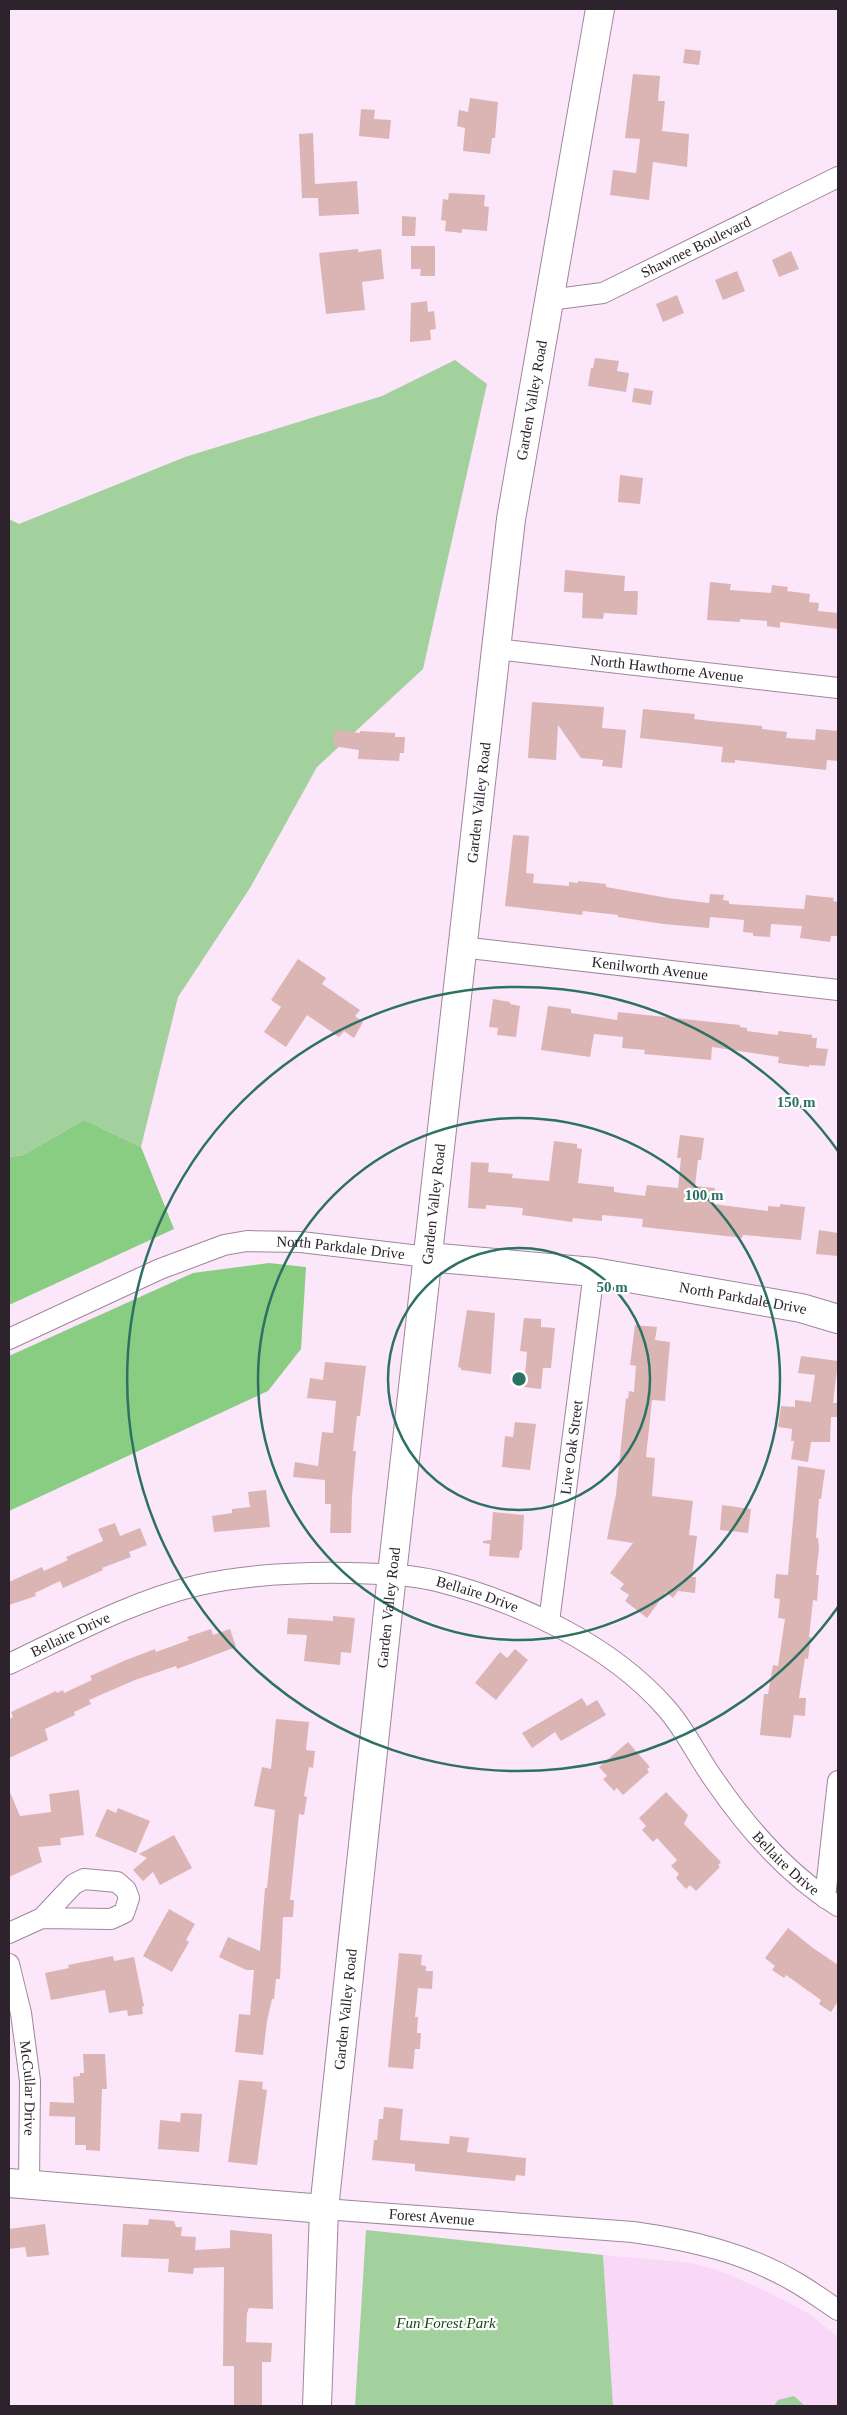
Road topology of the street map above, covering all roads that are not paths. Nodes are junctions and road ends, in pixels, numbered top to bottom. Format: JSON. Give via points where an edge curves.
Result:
{"nodes":[{"id":1,"x":600,"y":9,"type":"edge"},
{"id":2,"x":838,"y":177,"type":"edge"},
{"id":3,"x":549,"y":300,"type":"junction"},
{"id":4,"x":496,"y":649,"type":"junction"},
{"id":5,"x":838,"y":688,"type":"edge"},
{"id":6,"x":461,"y":947,"type":"junction"},
{"id":7,"x":838,"y":990,"type":"edge"},
{"id":8,"x":428,"y":1257,"type":"junction"},
{"id":9,"x":594,"y":1272,"type":"junction"},
{"id":10,"x":838,"y":1319,"type":"edge"},
{"id":11,"x":9,"y":1339,"type":"edge"},
{"id":12,"x":392,"y":1574,"type":"junction"},
{"id":13,"x":550,"y":1622,"type":"junction"},
{"id":14,"x":9,"y":1664,"type":"edge"},
{"id":15,"x":838,"y":1781,"type":"edge"},
{"id":16,"x":832,"y":1902,"type":"edge"},
{"id":17,"x":42,"y":1918,"type":"dead end"},
{"id":18,"x":9,"y":1933,"type":"edge"},
{"id":19,"x":9,"y":1964,"type":"edge"},
{"id":20,"x":19,"y":2183,"type":"edge"},
{"id":21,"x":324,"y":2209,"type":"junction"},
{"id":22,"x":838,"y":2310,"type":"edge"},
{"id":23,"x":317,"y":2406,"type":"edge"}],
"edges":[{"from":1,"to":3,"type":"street","name":"Garden Valley Road"},
{"from":2,"to":3,"type":"street","name":"Shawnee Boulevard","via":[[603,293]]},
{"from":3,"to":4,"type":"street","name":"Garden Valley Road","via":[[512,519]]},
{"from":4,"to":5,"type":"street","name":"North Hawthorne Avenue"},
{"from":4,"to":6,"type":"street","name":"Garden Valley Road"},
{"from":6,"to":7,"type":"street","name":"Kenilworth Avenue"},
{"from":6,"to":8,"type":"street","name":"Garden Valley Road"},
{"from":8,"to":9,"type":"street","name":"North Parkdale Drive"},
{"from":8,"to":11,"type":"street","name":"North Parkdale Drive","via":[[300,1242],[247,1241],[224,1245],[160,1269]]},
{"from":8,"to":12,"type":"street","name":"Garden Valley Road"},
{"from":9,"to":10,"type":"street","name":"North Parkdale Drive","via":[[801,1308]]},
{"from":9,"to":13,"type":"street","name":"Live Oak Street"},
{"from":12,"to":13,"type":"street","name":"Bellaire Drive","via":[[437,1581]]},
{"from":12,"to":14,"type":"street","name":"Bellaire Drive","via":[[296,1572],[247,1576],[198,1586],[119,1612]]},
{"from":12,"to":21,"type":"street","name":"Garden Valley Road"},
{"from":13,"to":16,"type":"street","name":"Bellaire Drive","via":[[602,1652],[642,1682],[668,1709],[715,1782],[754,1834],[795,1874]]},
{"from":15,"to":16,"type":"street"},
{"from":17,"to":18,"type":"street"},
{"from":19,"to":20,"type":"street","name":"McCullar Drive","via":[[21,2013],[30,2080]]},
{"from":20,"to":21,"type":"street","name":"Forest Avenue"},
{"from":21,"to":22,"type":"street","name":"Forest Avenue","via":[[633,2232],[675,2238],[752,2260],[796,2282]]},
{"from":21,"to":23,"type":"street","name":"Garden Valley Road"}]}
